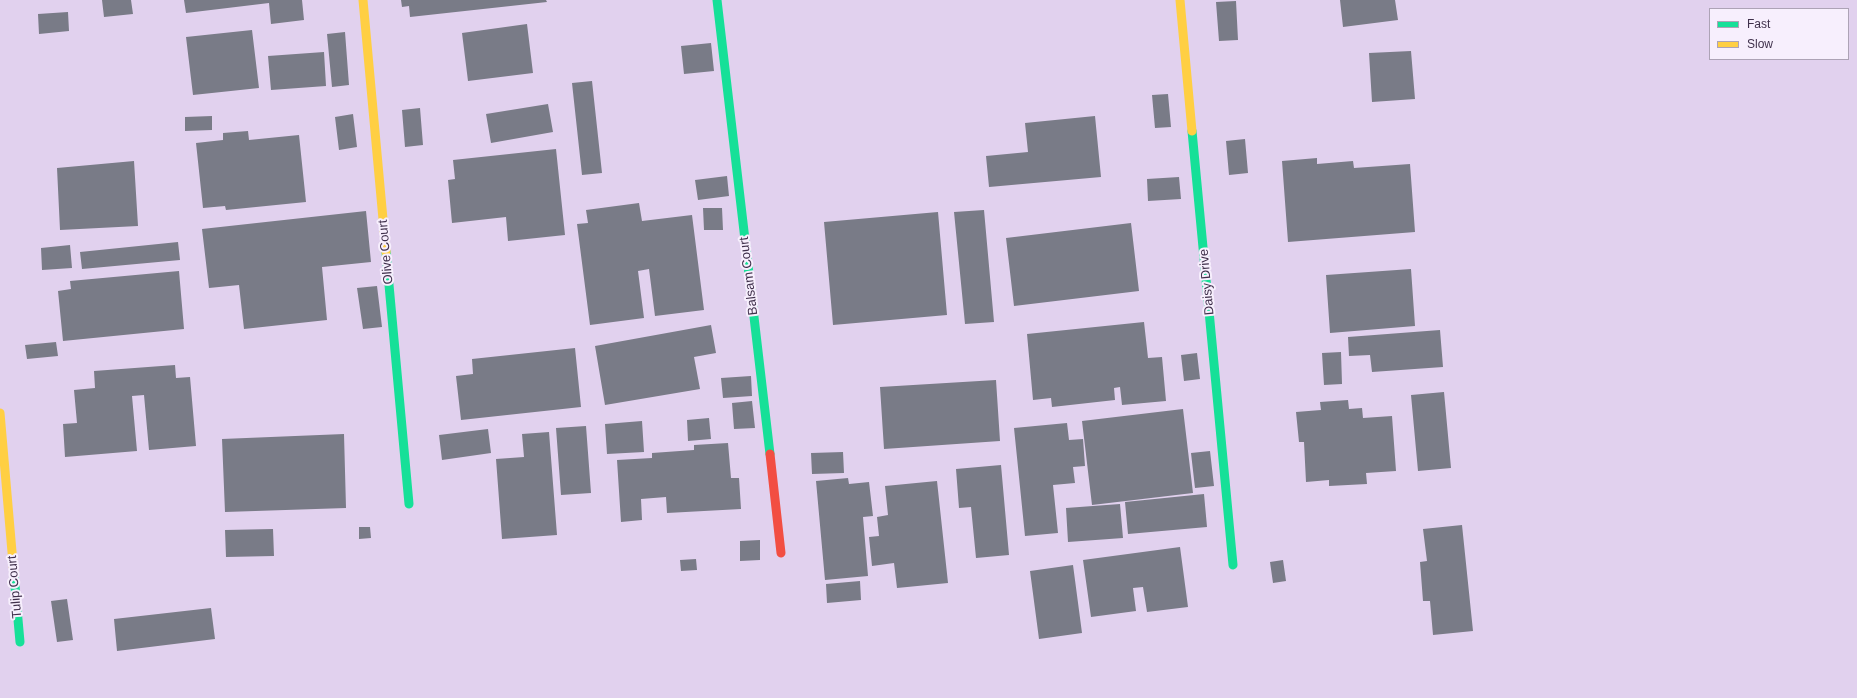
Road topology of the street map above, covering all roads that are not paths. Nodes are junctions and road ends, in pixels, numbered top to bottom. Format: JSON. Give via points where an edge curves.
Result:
{"nodes":[{"id":1,"x":363,"y":0,"type":"edge"},
{"id":2,"x":717,"y":0,"type":"edge"},
{"id":3,"x":1180,"y":0,"type":"edge"},
{"id":4,"x":0,"y":413,"type":"edge"},
{"id":5,"x":409,"y":504,"type":"dead end"},
{"id":6,"x":781,"y":553,"type":"dead end"},
{"id":7,"x":1233,"y":565,"type":"dead end"},
{"id":8,"x":20,"y":642,"type":"dead end"}],
"edges":[{"from":1,"to":5,"type":"street","name":"Olive Court"},
{"from":2,"to":6,"type":"street","name":"Balsam Court"},
{"from":3,"to":7,"type":"street","name":"Daisy Drive"},
{"from":4,"to":8,"type":"street","name":"Tulip Court"}]}
